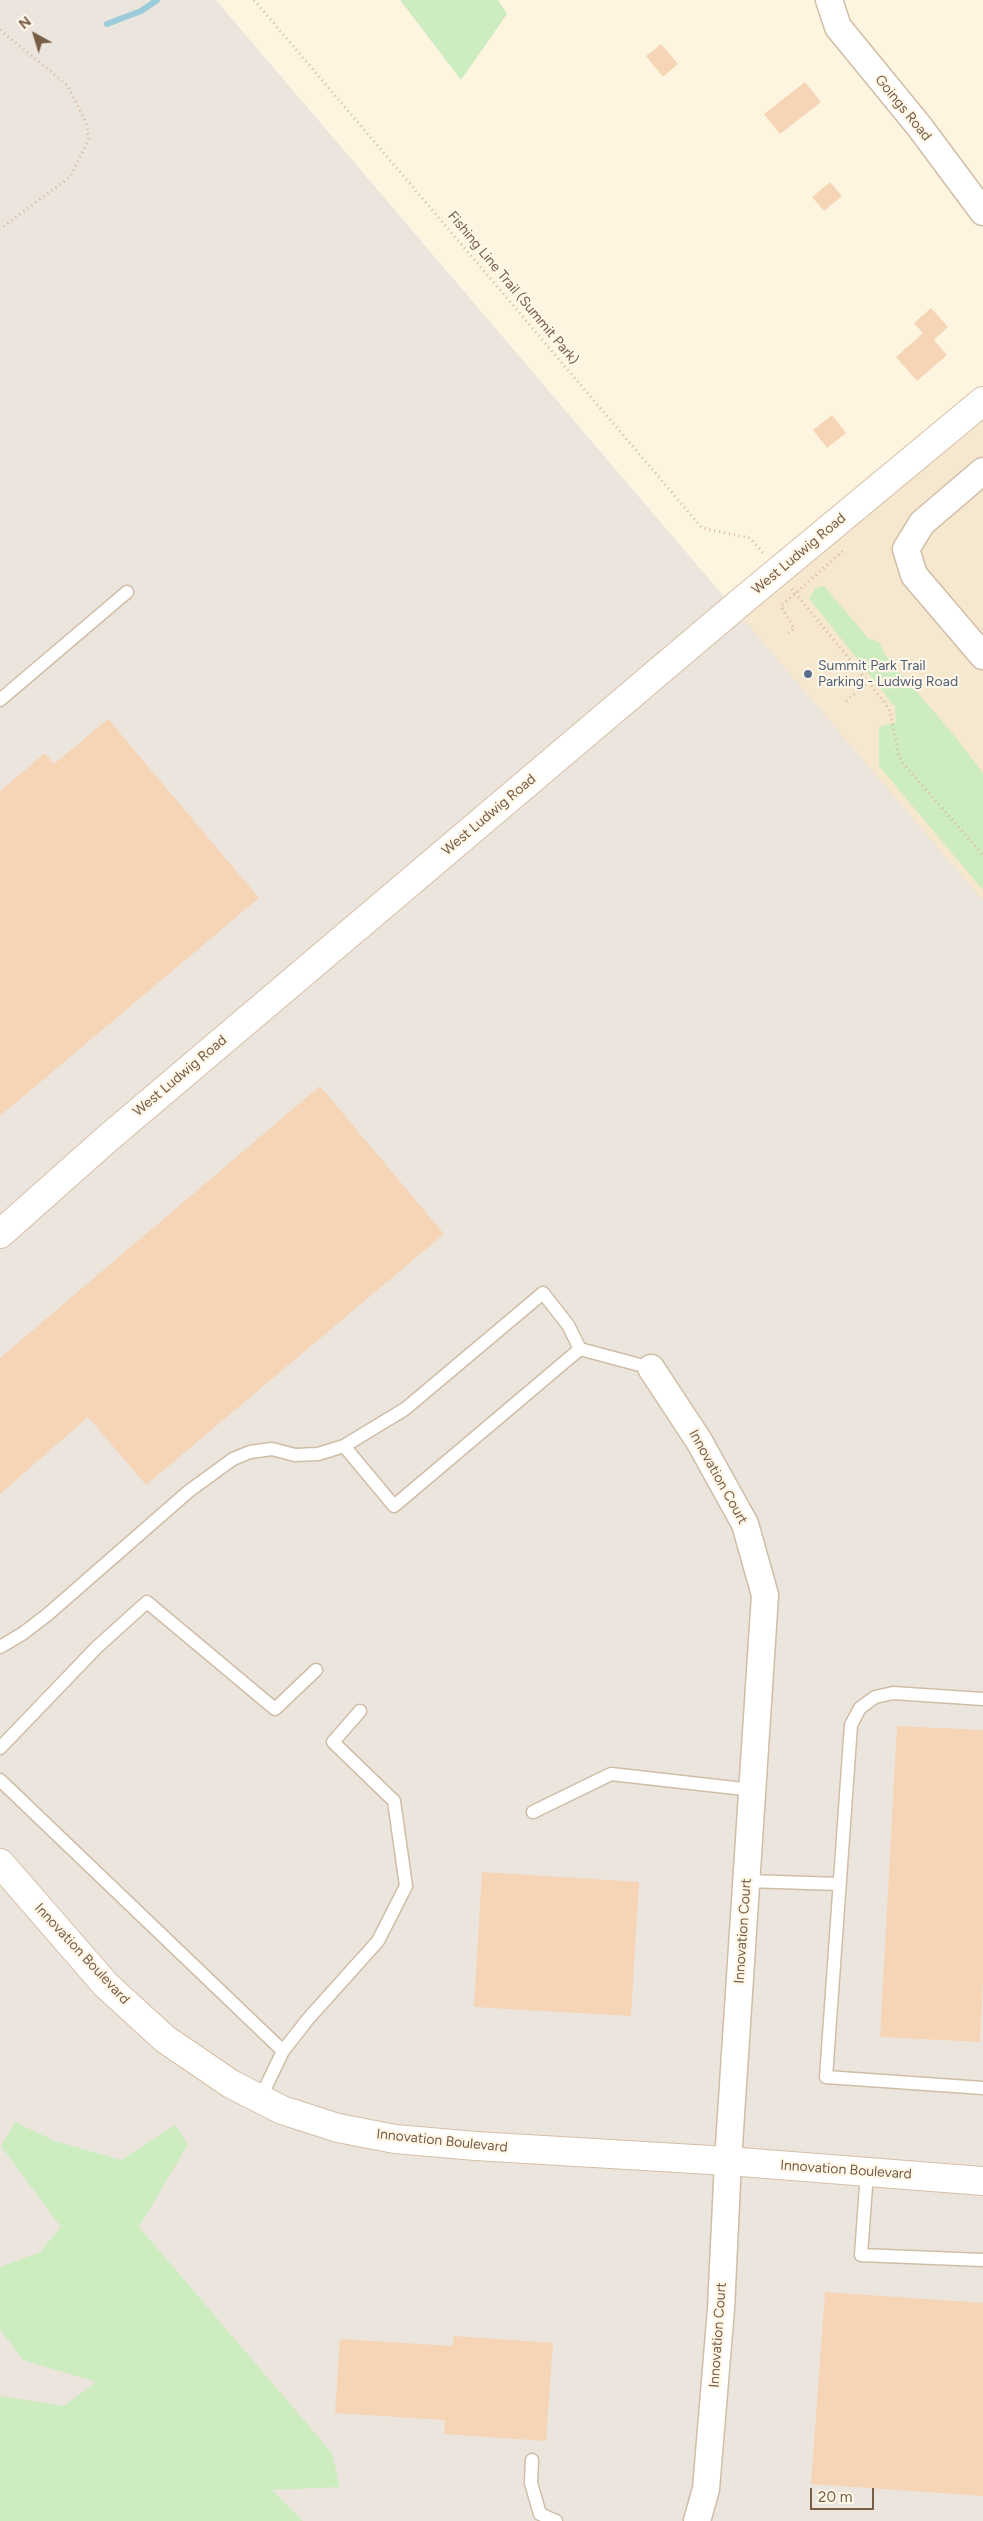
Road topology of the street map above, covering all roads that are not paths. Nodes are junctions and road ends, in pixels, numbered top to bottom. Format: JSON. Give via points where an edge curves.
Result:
{"nodes":[{"id":1,"x":829,"y":0,"type":"edge"},
{"id":2,"x":983,"y":212,"type":"edge"},
{"id":3,"x":983,"y":401,"type":"edge"},
{"id":4,"x":983,"y":471,"type":"edge"},
{"id":5,"x":127,"y":592,"type":"dead end"},
{"id":6,"x":983,"y":656,"type":"edge"},
{"id":7,"x":0,"y":700,"type":"edge"},
{"id":8,"x":0,"y":1234,"type":"edge"},
{"id":9,"x":580,"y":1350,"type":"junction"},
{"id":10,"x":651,"y":1368,"type":"joint"},
{"id":11,"x":344,"y":1446,"type":"junction"},
{"id":12,"x":0,"y":1647,"type":"edge"},
{"id":13,"x":316,"y":1670,"type":"dead end"},
{"id":14,"x":983,"y":1699,"type":"edge"},
{"id":15,"x":360,"y":1712,"type":"dead end"},
{"id":16,"x":0,"y":1748,"type":"edge"},
{"id":17,"x":0,"y":1780,"type":"edge"},
{"id":18,"x":753,"y":1790,"type":"junction"},
{"id":19,"x":532,"y":1812,"type":"dead end"},
{"id":20,"x":0,"y":1863,"type":"edge"},
{"id":21,"x":747,"y":1881,"type":"junction"},
{"id":22,"x":838,"y":1884,"type":"junction"},
{"id":23,"x":284,"y":2051,"type":"junction"},
{"id":24,"x":983,"y":2088,"type":"edge"},
{"id":25,"x":260,"y":2099,"type":"junction"},
{"id":26,"x":728,"y":2161,"type":"junction"},
{"id":27,"x":868,"y":2172,"type":"junction"},
{"id":28,"x":983,"y":2181,"type":"edge"},
{"id":29,"x":983,"y":2260,"type":"edge"},
{"id":30,"x":532,"y":2460,"type":"dead end"},
{"id":31,"x":556,"y":2521,"type":"edge"},
{"id":32,"x":698,"y":2521,"type":"edge"}],
"edges":[{"from":1,"to":2,"type":"street","name":"Goings Road","via":[[838,27],[919,126]]},
{"from":3,"to":8,"type":"main road","name":"West Ludwig Road","via":[[108,1138]]},
{"from":4,"to":6,"type":"street","via":[[922,524],[906,550],[914,575]]},
{"from":5,"to":7,"type":"lane"},
{"from":9,"to":10,"type":"lane"},
{"from":9,"to":11,"type":"lane","via":[[568,1325],[543,1293],[405,1409]]},
{"from":9,"to":11,"type":"lane","via":[[394,1506]]},
{"from":10,"to":18,"type":"street","name":"Innovation Court","via":[[699,1441],[745,1524],[765,1595]]},
{"from":11,"to":12,"type":"lane","via":[[318,1454],[295,1455],[272,1450],[250,1452],[233,1459],[189,1491],[47,1615]]},
{"from":13,"to":16,"type":"lane","via":[[275,1709],[147,1602],[97,1647]]},
{"from":14,"to":22,"type":"lane","via":[[892,1693],[875,1697],[860,1708],[851,1725],[848,1744]]},
{"from":15,"to":23,"type":"lane","via":[[333,1742],[394,1801],[406,1886],[378,1942],[308,2019]]},
{"from":17,"to":23,"type":"lane"},
{"from":18,"to":19,"type":"lane","via":[[611,1774]]},
{"from":18,"to":21,"type":"street","name":"Innovation Court"},
{"from":20,"to":25,"type":"main road","name":"Innovation Boulevard","via":[[106,1984],[158,2033],[231,2084]]},
{"from":21,"to":22,"type":"lane"},
{"from":21,"to":26,"type":"street","name":"Innovation Court"},
{"from":22,"to":24,"type":"lane","via":[[826,2077]]},
{"from":23,"to":25,"type":"lane"},
{"from":25,"to":26,"type":"main road","name":"Innovation Boulevard","via":[[282,2110],[338,2128],[395,2138]]},
{"from":26,"to":27,"type":"main road","name":"Innovation Boulevard"},
{"from":26,"to":32,"type":"street","name":"Innovation Court","via":[[721,2309],[708,2470]]},
{"from":27,"to":28,"type":"main road","name":"Innovation Boulevard"},
{"from":27,"to":29,"type":"lane","via":[[861,2255]]},
{"from":30,"to":31,"type":"lane","via":[[531,2483],[540,2514]]}]}
